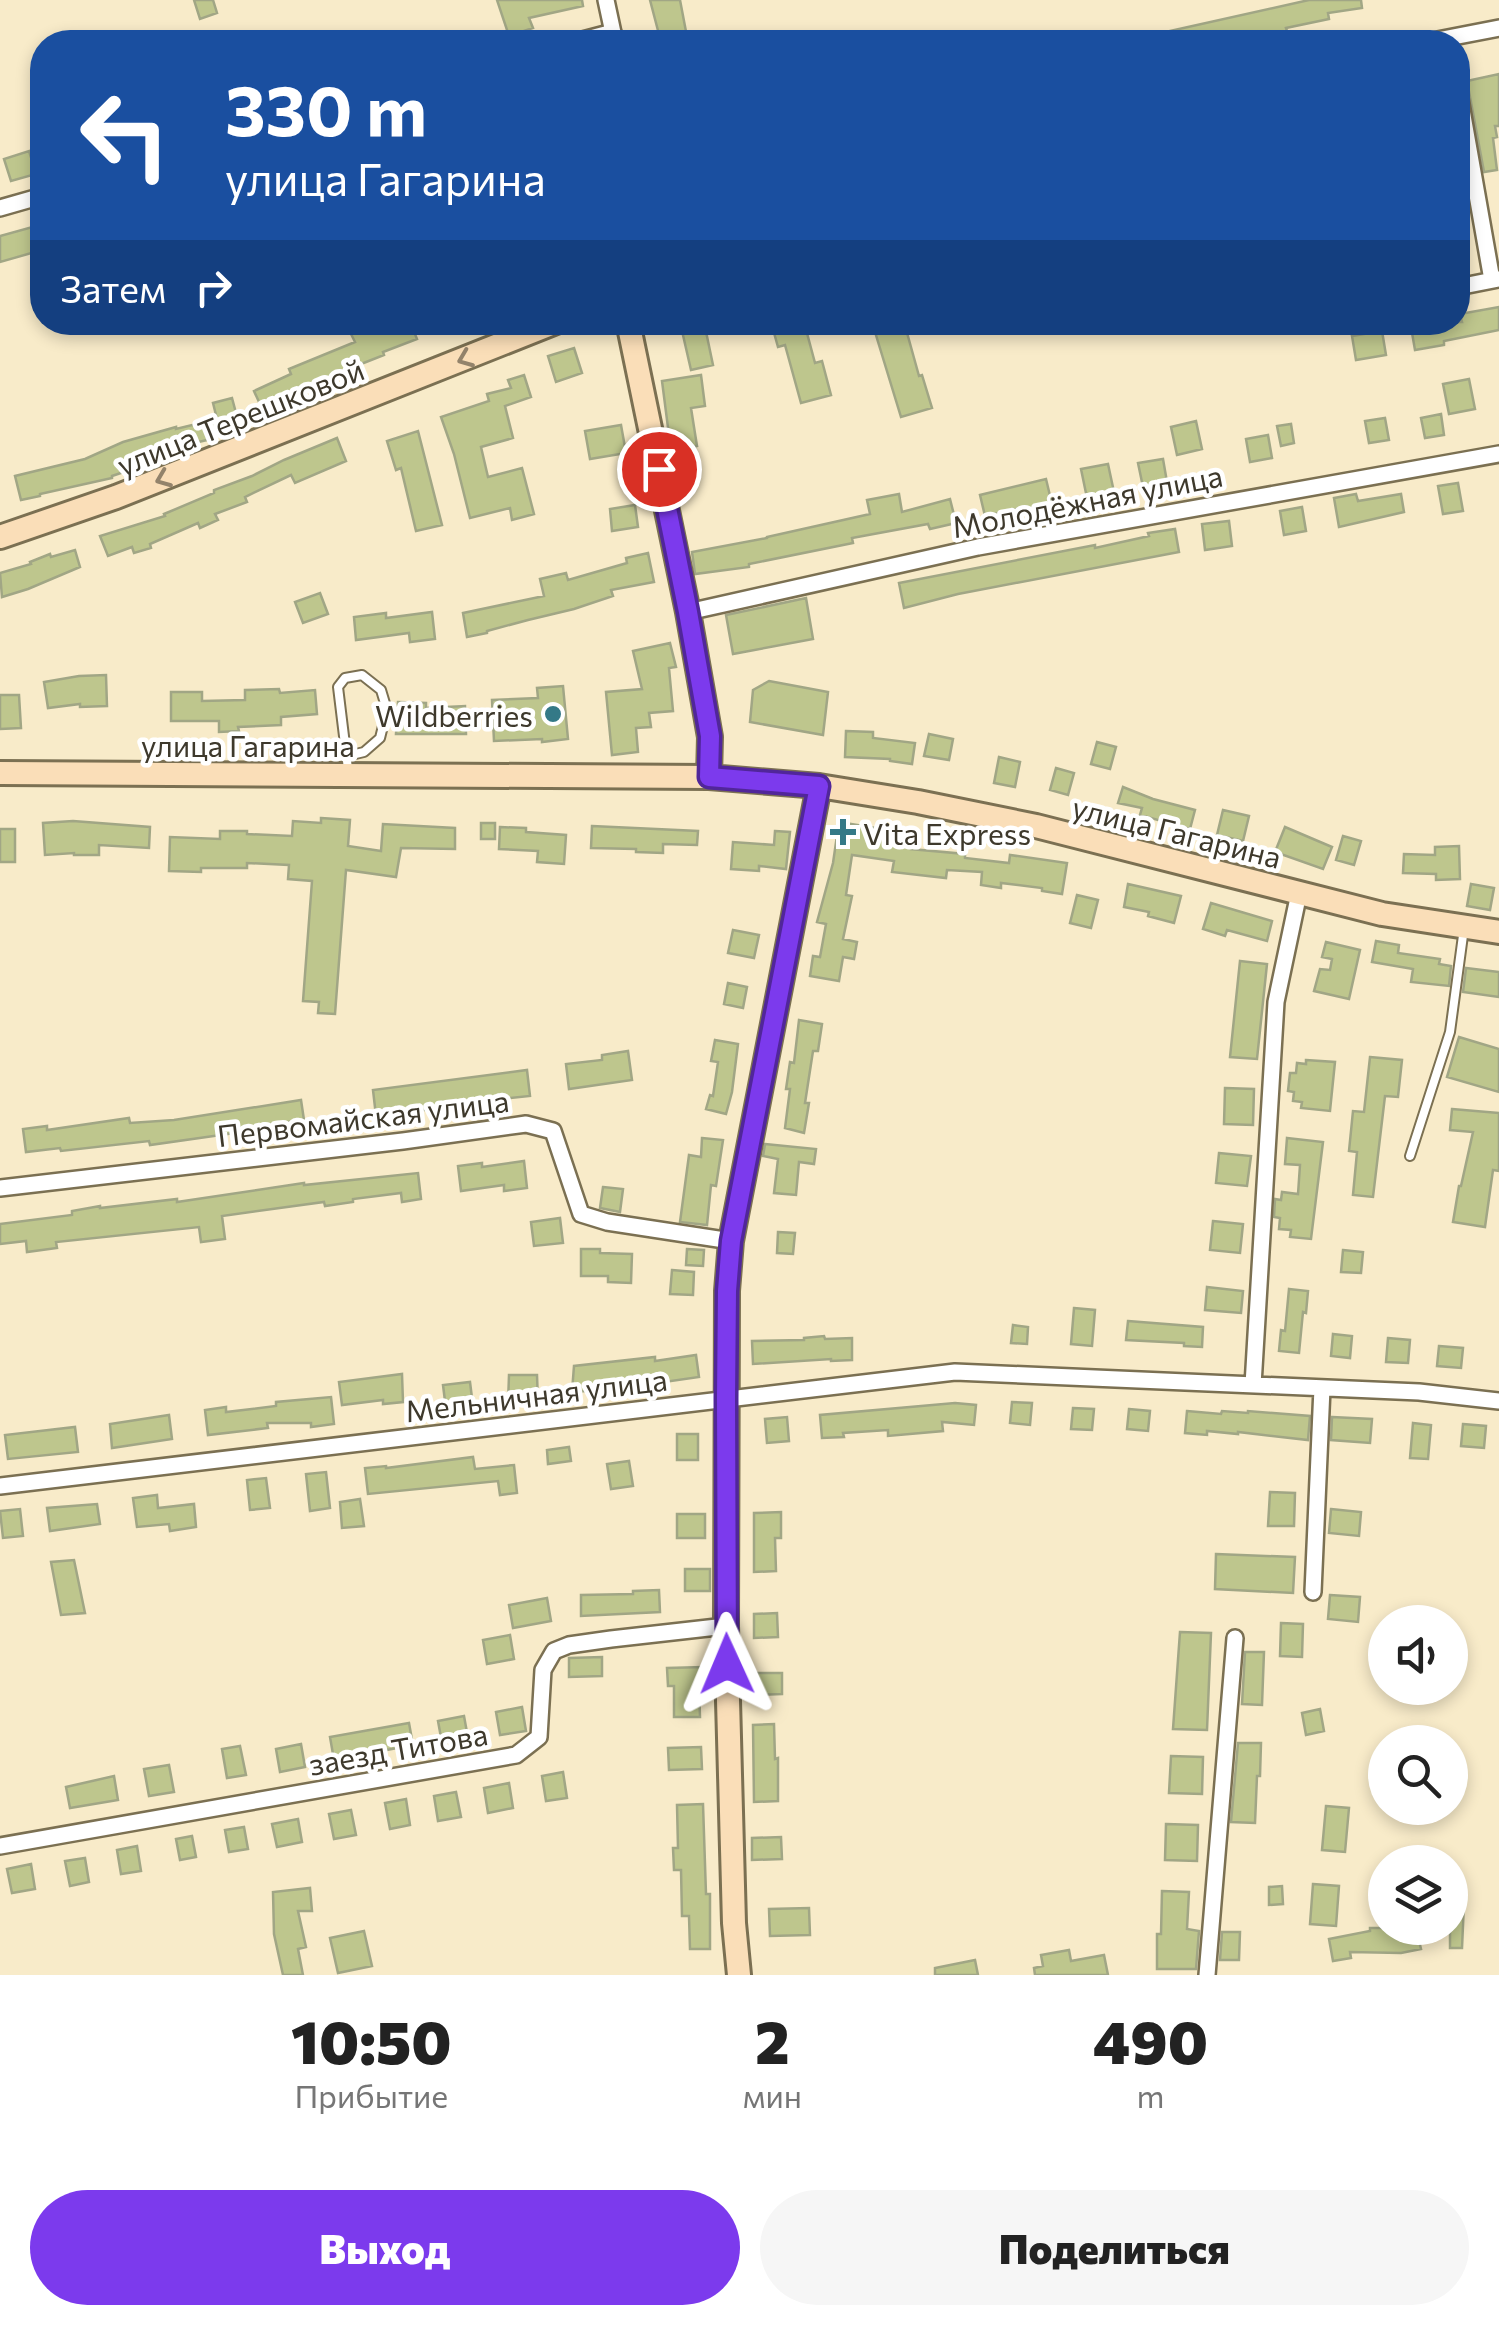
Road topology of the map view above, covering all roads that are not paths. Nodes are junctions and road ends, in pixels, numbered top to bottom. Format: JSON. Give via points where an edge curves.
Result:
{"nodes":[{"id":1,"x":606,"y":0,"type":"edge"},
{"id":2,"x":1499,"y":28,"type":"edge"},
{"id":3,"x":612,"y":30,"type":"edge"},
{"id":4,"x":1470,"y":35,"type":"edge"},
{"id":5,"x":1470,"y":150,"type":"edge"},
{"id":6,"x":30,"y":199,"type":"edge"},
{"id":7,"x":0,"y":208,"type":"edge"},
{"id":8,"x":1495,"y":280,"type":"edge"},
{"id":9,"x":1470,"y":284,"type":"edge"},
{"id":10,"x":523,"y":335,"type":"edge"},
{"id":11,"x":631,"y":335,"type":"edge"},
{"id":12,"x":1499,"y":454,"type":"edge"},
{"id":13,"x":0,"y":537,"type":"edge"},
{"id":14,"x":688,"y":612,"type":"junction"},
{"id":15,"x":348,"y":765,"type":"junction"},
{"id":16,"x":0,"y":774,"type":"edge"},
{"id":17,"x":709,"y":777,"type":"junction"},
{"id":18,"x":819,"y":786,"type":"junction"},
{"id":19,"x":1299,"y":893,"type":"junction"},
{"id":20,"x":1464,"y":927,"type":"junction"},
{"id":21,"x":1499,"y":932,"type":"edge"},
{"id":22,"x":1410,"y":1156,"type":"dead end"},
{"id":23,"x":0,"y":1188,"type":"edge"},
{"id":24,"x":731,"y":1241,"type":"junction"},
{"id":25,"x":1253,"y":1385,"type":"junction"},
{"id":26,"x":1322,"y":1388,"type":"junction"},
{"id":27,"x":726,"y":1398,"type":"junction"},
{"id":28,"x":1499,"y":1402,"type":"edge"},
{"id":29,"x":0,"y":1486,"type":"edge"},
{"id":30,"x":1313,"y":1592,"type":"dead end"},
{"id":31,"x":726,"y":1626,"type":"junction"},
{"id":32,"x":1235,"y":1638,"type":"dead end"},
{"id":33,"x":0,"y":1846,"type":"edge"},
{"id":34,"x":739,"y":1975,"type":"edge"},
{"id":35,"x":1207,"y":1975,"type":"edge"}],
"edges":[{"from":1,"to":3,"type":"street"},
{"from":2,"to":4,"type":"street"},
{"from":5,"to":8,"type":"street"},
{"from":6,"to":7,"type":"street"},
{"from":8,"to":9,"type":"street"},
{"from":10,"to":13,"type":"main road","name":"улица Терешковой","one_way":true},
{"from":11,"to":14,"type":"main road"},
{"from":12,"to":14,"type":"street","name":"Молодёжная улица","via":[[978,547]]},
{"from":14,"to":17,"type":"main road","via":[[710,736]]},
{"from":15,"to":15,"type":"lane","via":[[338,686],[362,675],[381,690],[387,710],[380,738]]},
{"from":15,"to":16,"type":"main road","name":"улица Гагарина"},
{"from":15,"to":17,"type":"main road","name":"улица Гагарина"},
{"from":17,"to":18,"type":"main road","name":"улица Гагарина"},
{"from":18,"to":19,"type":"main road","name":"улица Гагарина","via":[[1036,826]]},
{"from":18,"to":24,"type":"main road"},
{"from":19,"to":20,"type":"main road","name":"улица Гагарина"},
{"from":19,"to":25,"type":"street","via":[[1276,1002]]},
{"from":20,"to":21,"type":"main road","name":"улица Гагарина"},
{"from":20,"to":22,"type":"lane","via":[[1450,1032]]},
{"from":23,"to":24,"type":"street","name":"Первомайская улица","via":[[526,1124],[553,1132],[581,1214]]},
{"from":24,"to":27,"type":"main road"},
{"from":25,"to":26,"type":"street","name":"Мельничная улица"},
{"from":25,"to":27,"type":"street","name":"Мельничная улица","via":[[955,1372]]},
{"from":26,"to":28,"type":"street","name":"Мельничная улица"},
{"from":26,"to":30,"type":"street"},
{"from":27,"to":29,"type":"street","name":"Мельничная улица"},
{"from":27,"to":31,"type":"main road"},
{"from":31,"to":33,"type":"street","name":"заезд Титова","via":[[554,1651],[542,1670],[540,1737],[516,1755]]},
{"from":31,"to":34,"type":"main road"},
{"from":32,"to":35,"type":"street"}]}
